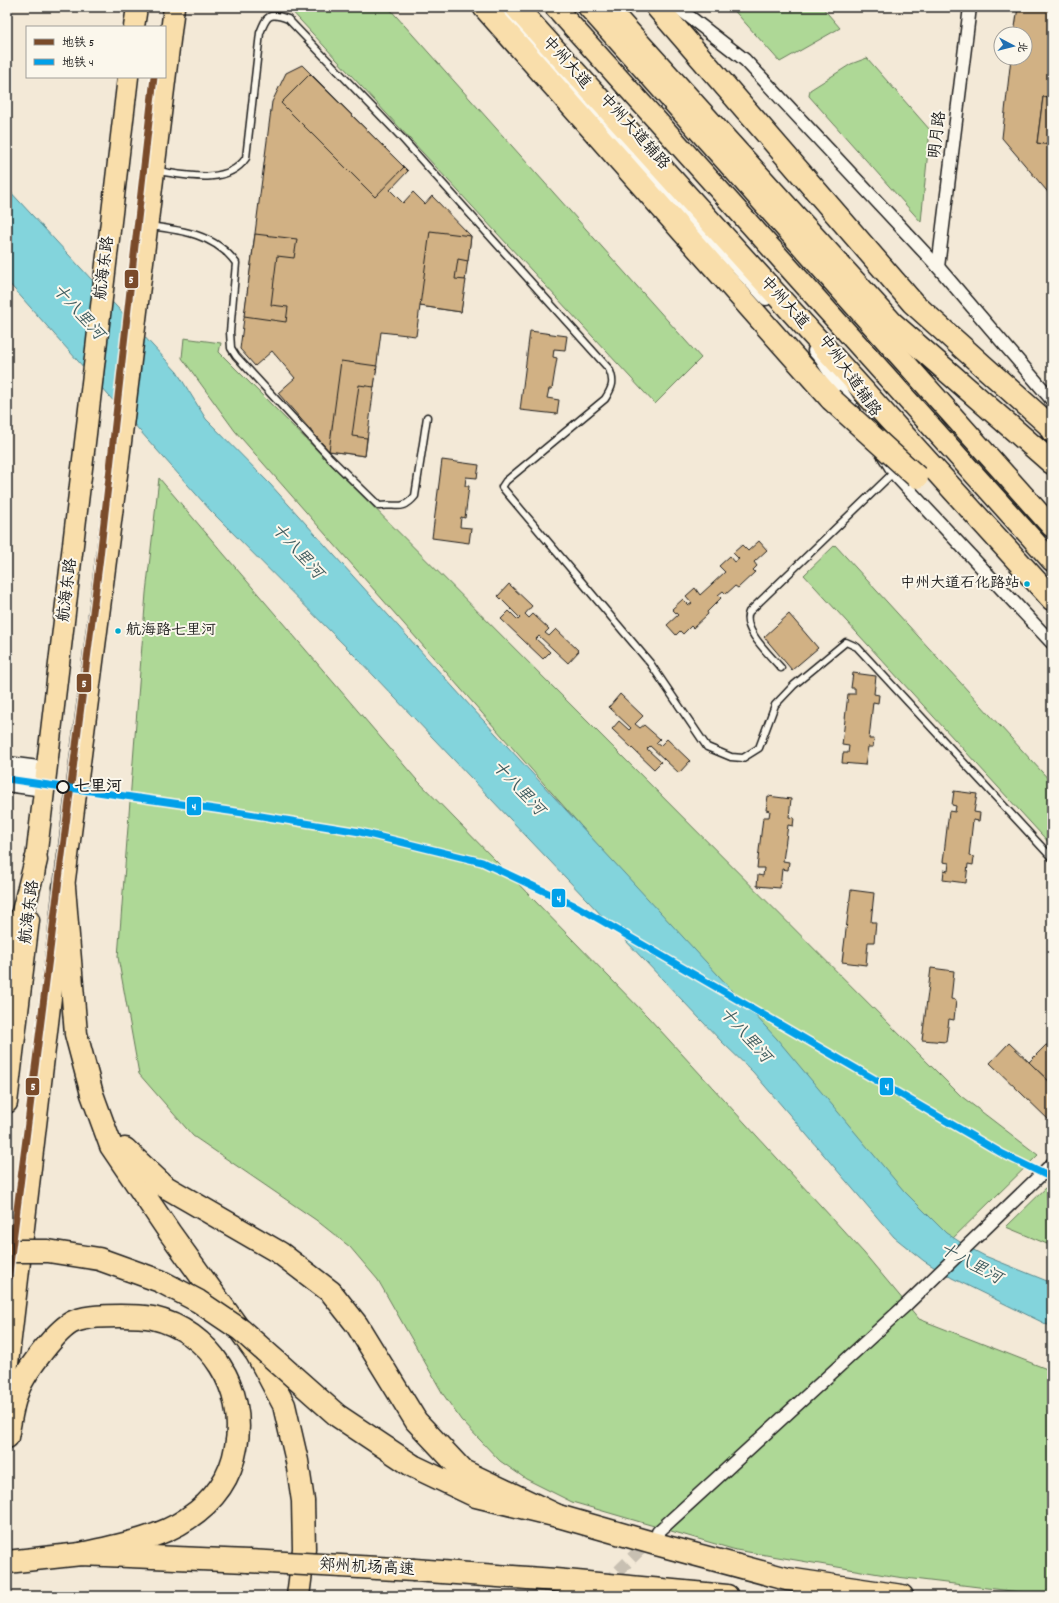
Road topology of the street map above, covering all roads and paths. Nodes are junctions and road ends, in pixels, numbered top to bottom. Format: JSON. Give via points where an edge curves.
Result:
{"nodes":[{"id":1,"x":136,"y":7,"type":"edge"},
{"id":2,"x":174,"y":7,"type":"edge"},
{"id":3,"x":484,"y":7,"type":"edge"},
{"id":4,"x":501,"y":7,"type":"edge"},
{"id":5,"x":516,"y":7,"type":"edge"},
{"id":6,"x":555,"y":7,"type":"edge"},
{"id":7,"x":588,"y":7,"type":"edge"},
{"id":8,"x":606,"y":7,"type":"edge"},
{"id":9,"x":657,"y":7,"type":"edge"},
{"id":10,"x":677,"y":7,"type":"edge"},
{"id":11,"x":970,"y":7,"type":"edge"},
{"id":12,"x":134,"y":26,"type":"edge"},
{"id":13,"x":166,"y":73,"type":"edge"},
{"id":14,"x":128,"y":78,"type":"edge"},
{"id":15,"x":165,"y":78,"type":"edge"},
{"id":16,"x":154,"y":171,"type":"junction"},
{"id":17,"x":147,"y":226,"type":"junction"},
{"id":18,"x":938,"y":267,"type":"junction"},
{"id":19,"x":1052,"y":400,"type":"edge"},
{"id":20,"x":427,"y":417,"type":"dead end"},
{"id":21,"x":1052,"y":431,"type":"edge"},
{"id":22,"x":1052,"y":463,"type":"edge"},
{"id":23,"x":894,"y":472,"type":"junction"},
{"id":24,"x":1052,"y":527,"type":"edge"},
{"id":25,"x":990,"y":531,"type":"junction"},
{"id":26,"x":1052,"y":561,"type":"edge"},
{"id":27,"x":1052,"y":599,"type":"edge"},
{"id":28,"x":1052,"y":643,"type":"edge"},
{"id":29,"x":781,"y":668,"type":"dead end"},
{"id":30,"x":7,"y":766,"type":"edge"},
{"id":31,"x":45,"y":779,"type":"junction"},
{"id":32,"x":7,"y":782,"type":"edge"},
{"id":33,"x":1052,"y":858,"type":"edge"},
{"id":34,"x":36,"y":860,"type":"junction"},
{"id":35,"x":64,"y":887,"type":"junction"},
{"id":36,"x":7,"y":975,"type":"edge"},
{"id":37,"x":7,"y":1102,"type":"edge"},
{"id":38,"x":101,"y":1118,"type":"junction"},
{"id":39,"x":1052,"y":1164,"type":"edge"},
{"id":40,"x":7,"y":1251,"type":"edge"},
{"id":41,"x":7,"y":1372,"type":"edge"},
{"id":42,"x":7,"y":1437,"type":"edge"},
{"id":43,"x":558,"y":1516,"type":"junction"},
{"id":44,"x":658,"y":1532,"type":"tunnel mouth"},
{"id":45,"x":81,"y":1554,"type":"junction"},
{"id":46,"x":7,"y":1562,"type":"edge"},
{"id":47,"x":298,"y":1596,"type":"edge"},
{"id":48,"x":727,"y":1596,"type":"edge"},
{"id":49,"x":899,"y":1596,"type":"edge"}],
"edges":[{"from":1,"to":12,"type":"main road"},
{"from":2,"to":13,"type":"main road","name":"航海东路"},
{"from":3,"to":25,"type":"highway","bridge":true,"via":[[831,399],[917,476]]},
{"from":4,"to":23,"type":"street","name":"中州大道辅路","via":[[652,176],[821,358]]},
{"from":5,"to":25,"type":"highway","name":"中州大道"},
{"from":6,"to":26,"type":"main road","name":"中州大道"},
{"from":7,"to":24,"type":"main road"},
{"from":8,"to":22,"type":"highway","via":[[892,323]]},
{"from":9,"to":21,"type":"highway","via":[[913,303],[1050,426]]},
{"from":10,"to":18,"type":"street","via":[[745,60]]},
{"from":11,"to":18,"type":"street","name":"明月路"},
{"from":14,"to":31,"type":"main road","name":"航海东路"},
{"from":15,"to":16,"type":"main road","name":"航海东路"},
{"from":16,"to":17,"type":"main road","name":"航海东路"},
{"from":16,"to":33,"type":"lane","via":[[213,177],[240,166],[246,158],[260,33],[265,19],[271,15],[288,20],[401,137],[610,369],[612,387],[605,399],[506,480],[502,487],[650,663],[707,747],[731,758],[743,758],[759,748],[775,705],[794,685],[846,642],[857,647]]},
{"from":17,"to":20,"type":"lane","via":[[185,230],[216,243],[229,253],[236,263],[231,348],[330,458],[379,506],[408,505],[415,496]]},
{"from":17,"to":35,"type":"main road","name":"航海东路"},
{"from":18,"to":19,"type":"street"},
{"from":23,"to":28,"type":"street","name":"中州大道辅路"},
{"from":23,"to":29,"type":"lane","via":[[746,616],[749,630]]},
{"from":25,"to":27,"type":"highway","name":"中州大道"},
{"from":30,"to":31,"type":"street"},
{"from":31,"to":32,"type":"street"},
{"from":31,"to":34,"type":"main road","name":"航海东路"},
{"from":34,"to":36,"type":"highway"},
{"from":34,"to":37,"type":"main road","name":"航海东路"},
{"from":35,"to":38,"type":"highway","via":[[76,1034]]},
{"from":35,"to":41,"type":"main road","name":"航海东路"},
{"from":38,"to":43,"type":"highway","via":[[122,1146],[164,1186],[280,1253],[331,1292],[357,1325],[416,1421],[463,1471]]},
{"from":38,"to":47,"type":"highway","via":[[111,1146],[257,1354],[284,1405],[303,1501],[304,1549]]},
{"from":39,"to":44,"type":"street","via":[[907,1304]]},
{"from":40,"to":43,"type":"highway","bridge":true,"via":[[48,1251],[99,1259],[160,1281],[192,1298],[240,1330],[338,1416],[413,1466],[476,1496]]},
{"from":42,"to":45,"type":"highway","via":[[18,1390],[32,1365],[45,1347],[74,1321],[100,1316],[139,1316],[168,1322],[204,1346],[223,1369],[230,1382],[237,1410],[238,1440],[230,1468],[216,1493],[207,1504],[186,1520],[144,1539]]},
{"from":43,"to":49,"type":"highway","via":[[787,1579]]},
{"from":45,"to":46,"type":"highway","name":"郑州机场高速"},
{"from":45,"to":48,"type":"highway","name":"郑州机场高速","bridge":true,"via":[[414,1570]]}]}
